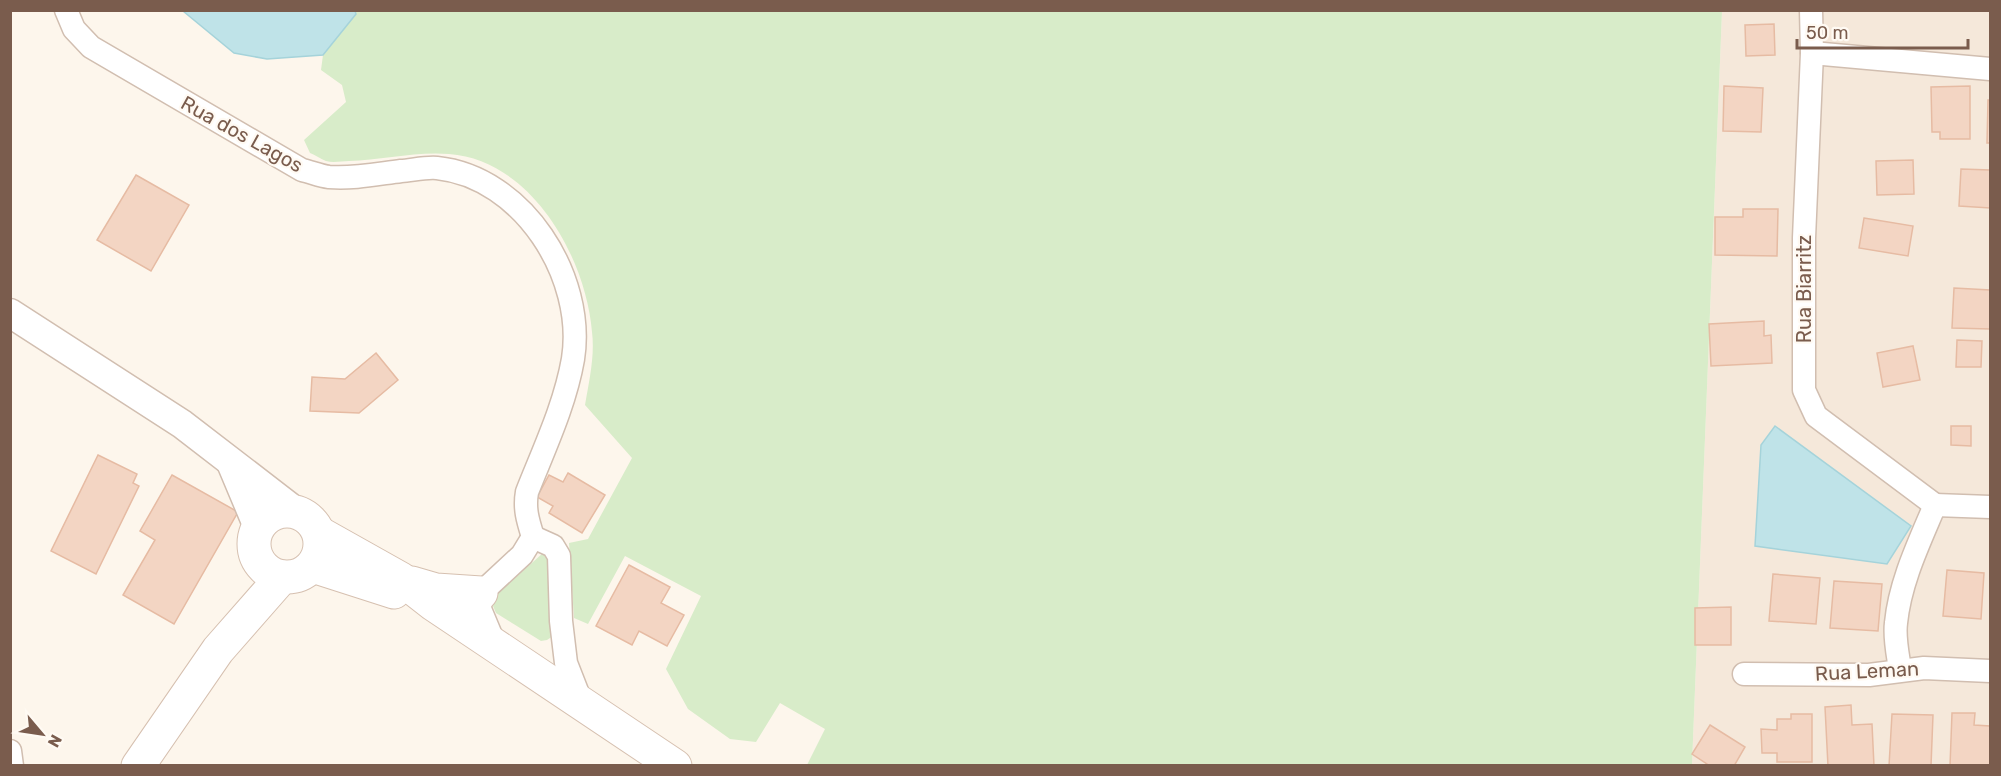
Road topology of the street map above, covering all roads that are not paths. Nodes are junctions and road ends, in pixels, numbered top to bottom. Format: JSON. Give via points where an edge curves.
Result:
{"nodes":[{"id":1,"x":66,"y":10,"type":"edge"},
{"id":2,"x":1811,"y":10,"type":"edge"},
{"id":3,"x":1812,"y":53,"type":"junction"},
{"id":4,"x":1990,"y":69,"type":"edge"},
{"id":5,"x":10,"y":313,"type":"edge"},
{"id":6,"x":232,"y":464,"type":"junction"},
{"id":7,"x":1935,"y":505,"type":"junction"},
{"id":8,"x":1990,"y":507,"type":"edge"},
{"id":9,"x":295,"y":511,"type":"junction"},
{"id":10,"x":319,"y":533,"type":"junction"},
{"id":11,"x":534,"y":537,"type":"junction"},
{"id":12,"x":257,"y":543,"type":"junction"},
{"id":13,"x":313,"y":566,"type":"junction"},
{"id":14,"x":282,"y":577,"type":"junction"},
{"id":15,"x":401,"y":579,"type":"junction"},
{"id":16,"x":481,"y":593,"type":"junction"},
{"id":17,"x":433,"y":604,"type":"junction"},
{"id":18,"x":495,"y":645,"type":"junction"},
{"id":19,"x":218,"y":650,"type":"junction"},
{"id":20,"x":1900,"y":669,"type":"junction"},
{"id":21,"x":1990,"y":671,"type":"edge"},
{"id":22,"x":1744,"y":674,"type":"dead end"},
{"id":23,"x":582,"y":704,"type":"junction"},
{"id":24,"x":10,"y":751,"type":"edge"},
{"id":25,"x":12,"y":765,"type":"edge"},
{"id":26,"x":138,"y":765,"type":"edge"},
{"id":27,"x":675,"y":765,"type":"edge"}],
"edges":[{"from":1,"to":11,"type":"street","name":"Rua dos Lagos","via":[[74,29],[91,47],[302,170],[327,177],[435,167],[458,171],[503,194],[528,216],[547,244],[567,288],[574,324],[573,358],[562,401],[527,492],[527,520]]},
{"from":2,"to":3,"type":"street","name":"Rua Biarritz"},
{"from":3,"to":4,"type":"street"},
{"from":3,"to":7,"type":"street","name":"Rua Biarritz","via":[[1804,238],[1804,390],[1816,416]]},
{"from":5,"to":6,"type":"street","via":[[182,424]]},
{"from":6,"to":9,"type":"street"},
{"from":6,"to":12,"type":"street"},
{"from":7,"to":8,"type":"street"},
{"from":7,"to":20,"type":"street","via":[[1898,606],[1895,626]]},
{"from":9,"to":10,"type":"main road","via":[[314,523]]},
{"from":9,"to":12,"type":"main road","via":[[285,510],[265,519]]},
{"from":10,"to":13,"type":"main road","via":[[319,556]]},
{"from":10,"to":15,"type":"main road"},
{"from":11,"to":16,"type":"street","via":[[522,555]]},
{"from":11,"to":23,"type":"street","via":[[553,546],[560,556],[566,663]]},
{"from":12,"to":14,"type":"main road","via":[[263,567]]},
{"from":12,"to":19,"type":"main road"},
{"from":13,"to":14,"type":"main road","via":[[293,577]]},
{"from":13,"to":17,"type":"main road"},
{"from":14,"to":19,"type":"main road"},
{"from":15,"to":16,"type":"main road","via":[[436,590]]},
{"from":15,"to":17,"type":"main road"},
{"from":16,"to":18,"type":"street","via":[[480,609]]},
{"from":17,"to":18,"type":"main road"},
{"from":18,"to":23,"type":"main road"},
{"from":19,"to":26,"type":"main road"},
{"from":20,"to":21,"type":"street","name":"Rua Leman"},
{"from":20,"to":22,"type":"street","name":"Rua Leman","via":[[1869,675]]},
{"from":23,"to":27,"type":"main road"},
{"from":24,"to":25,"type":"street"}]}
